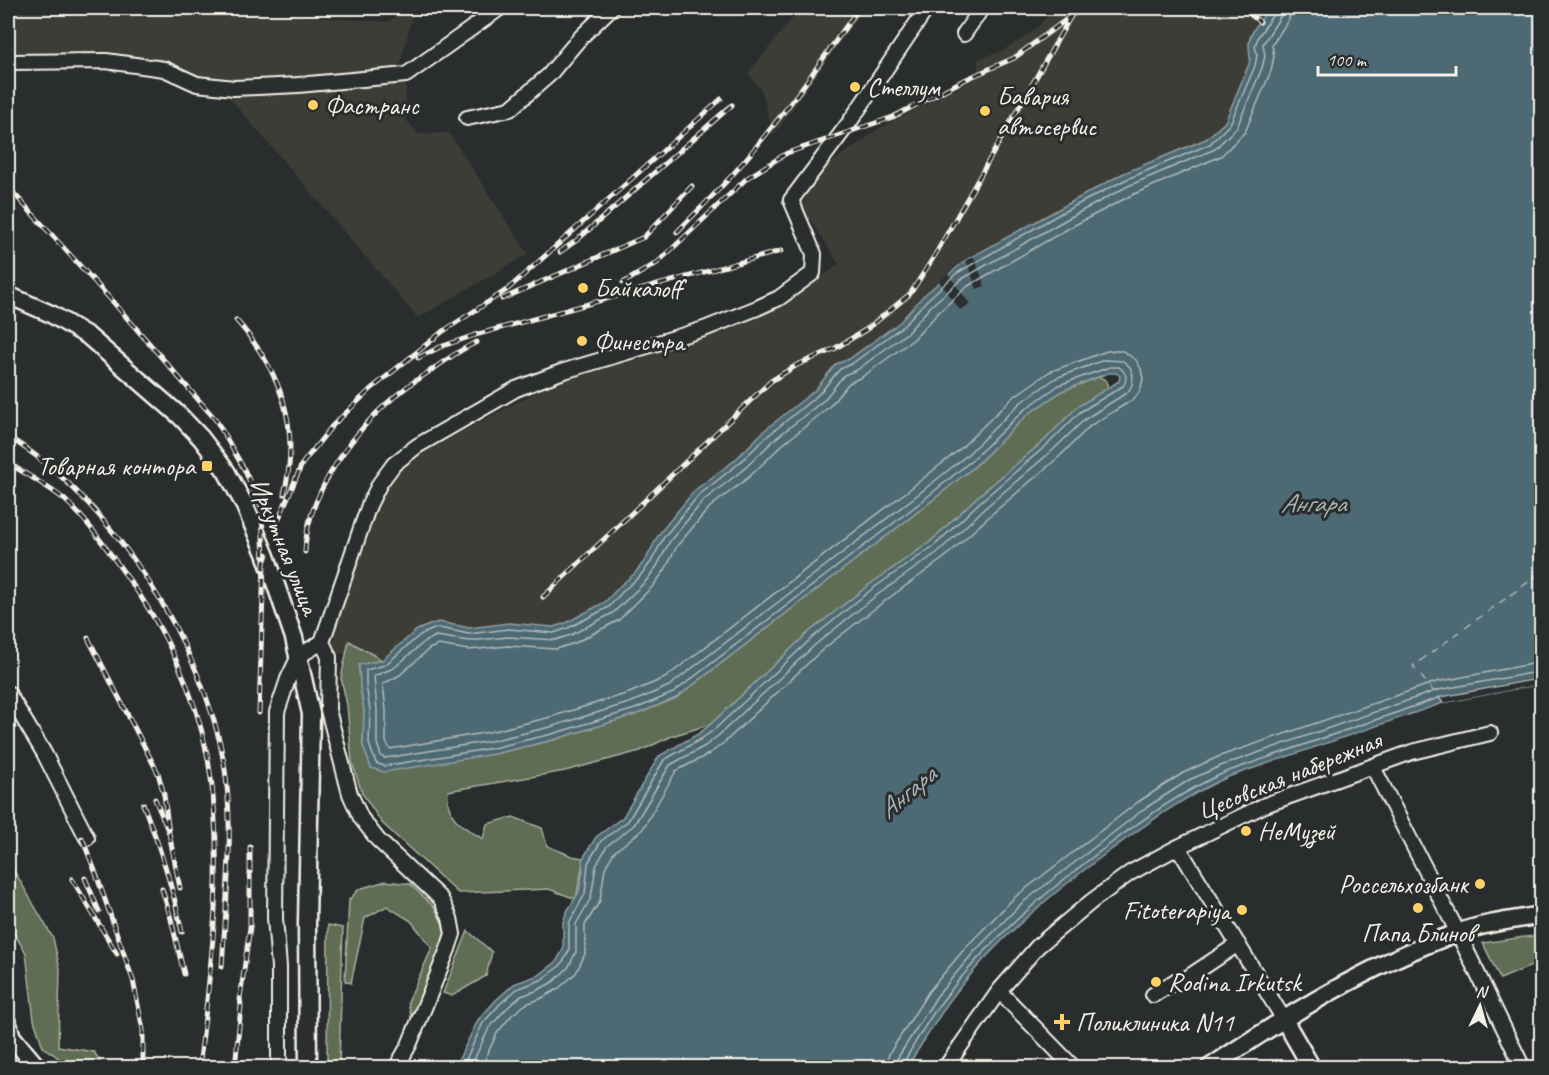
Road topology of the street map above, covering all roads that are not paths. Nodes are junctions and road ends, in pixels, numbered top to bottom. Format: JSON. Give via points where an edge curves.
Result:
{"nodes":[{"id":1,"x":500,"y":8,"type":"edge"},
{"id":2,"x":611,"y":8,"type":"edge"},
{"id":3,"x":927,"y":8,"type":"edge"},
{"id":4,"x":982,"y":8,"type":"edge"},
{"id":5,"x":964,"y":34,"type":"dead end"},
{"id":6,"x":8,"y":62,"type":"edge"},
{"id":7,"x":467,"y":118,"type":"dead end"},
{"id":8,"x":8,"y":295,"type":"edge"},
{"id":9,"x":322,"y":642,"type":"junction"},
{"id":10,"x":299,"y":656,"type":"junction"},
{"id":11,"x":8,"y":693,"type":"edge"},
{"id":12,"x":1490,"y":733,"type":"dead end"},
{"id":13,"x":1373,"y":767,"type":"junction"},
{"id":14,"x":87,"y":838,"type":"dead end"},
{"id":15,"x":1178,"y":847,"type":"junction"},
{"id":16,"x":1542,"y":915,"type":"edge"},
{"id":17,"x":1458,"y":933,"type":"junction"},
{"id":18,"x":1238,"y":944,"type":"junction"},
{"id":19,"x":999,"y":992,"type":"junction"},
{"id":20,"x":1153,"y":995,"type":"dead end"},
{"id":21,"x":1283,"y":1018,"type":"junction"},
{"id":22,"x":10,"y":1030,"type":"edge"},
{"id":23,"x":8,"y":1058,"type":"edge"},
{"id":24,"x":38,"y":1068,"type":"edge"},
{"id":25,"x":279,"y":1068,"type":"edge"},
{"id":26,"x":308,"y":1068,"type":"edge"},
{"id":27,"x":396,"y":1068,"type":"edge"},
{"id":28,"x":945,"y":1068,"type":"edge"},
{"id":29,"x":1074,"y":1068,"type":"edge"},
{"id":30,"x":1209,"y":1068,"type":"edge"},
{"id":31,"x":1312,"y":1068,"type":"edge"},
{"id":32,"x":1523,"y":1068,"type":"edge"}],
"edges":[{"from":1,"to":6,"type":"street","via":[[406,75],[234,87],[197,84],[164,69],[106,61]]},
{"from":2,"to":7,"type":"street","via":[[549,75],[510,109]]},
{"from":3,"to":9,"type":"street","via":[[791,200],[814,254],[813,273],[779,298],[746,313],[516,389],[417,446],[394,464],[369,505]]},
{"from":4,"to":5,"type":"street"},
{"from":8,"to":10,"type":"main road","name":"Иркутная улица","via":[[88,336],[201,438],[244,504]]},
{"from":9,"to":10,"type":"street"},
{"from":9,"to":27,"type":"street","via":[[330,657],[328,710],[350,794],[361,818],[378,840],[441,899],[453,934]]},
{"from":10,"to":25,"type":"street","via":[[277,712],[275,918]]},
{"from":10,"to":26,"type":"main road","name":"Иркутная улица","via":[[311,714]]},
{"from":11,"to":14,"type":"street"},
{"from":12,"to":13,"type":"street","name":"Цесовская набережная","via":[[1412,752]]},
{"from":13,"to":15,"type":"street","name":"Цесовская набережная","via":[[1264,805]]},
{"from":13,"to":17,"type":"street"},
{"from":15,"to":18,"type":"street"},
{"from":15,"to":19,"type":"street","name":"Цесовская набережная","via":[[1130,873],[1092,901],[1038,946]]},
{"from":16,"to":17,"type":"main road"},
{"from":17,"to":21,"type":"main road"},
{"from":17,"to":32,"type":"street"},
{"from":18,"to":20,"type":"street","via":[[1184,980],[1177,980]]},
{"from":18,"to":21,"type":"street"},
{"from":19,"to":28,"type":"street","name":"Цесовская набережная"},
{"from":19,"to":29,"type":"street"},
{"from":21,"to":30,"type":"main road"},
{"from":21,"to":31,"type":"main road"},
{"from":22,"to":23,"type":"main road"},
{"from":22,"to":24,"type":"main road"}]}
